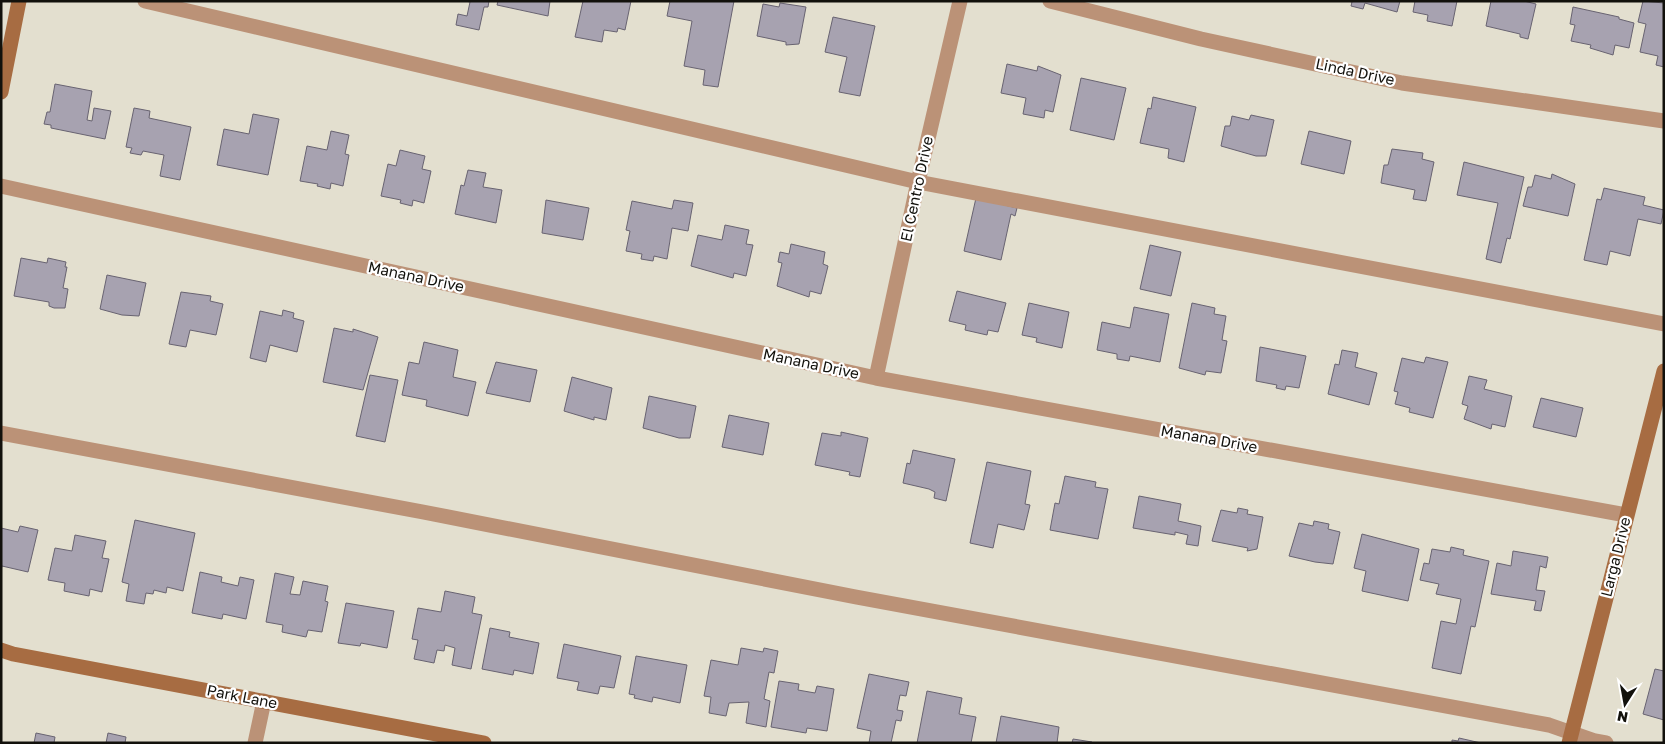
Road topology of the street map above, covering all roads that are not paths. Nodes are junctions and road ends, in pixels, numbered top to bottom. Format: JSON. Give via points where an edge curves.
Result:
{"nodes":[{"id":1,"x":18,"y":1,"type":"edge"},
{"id":2,"x":145,"y":1,"type":"edge"},
{"id":3,"x":960,"y":1,"type":"edge"},
{"id":4,"x":1050,"y":1,"type":"edge"},
{"id":5,"x":3,"y":72,"type":"edge"},
{"id":6,"x":1,"y":92,"type":"edge"},
{"id":7,"x":1664,"y":121,"type":"edge"},
{"id":8,"x":918,"y":182,"type":"junction"},
{"id":9,"x":1,"y":186,"type":"edge"},
{"id":10,"x":1664,"y":324,"type":"edge"},
{"id":11,"x":1664,"y":371,"type":"edge"},
{"id":12,"x":876,"y":378,"type":"junction"},
{"id":13,"x":1,"y":433,"type":"edge"},
{"id":14,"x":1626,"y":515,"type":"junction"},
{"id":15,"x":1,"y":650,"type":"edge"},
{"id":16,"x":264,"y":701,"type":"junction"},
{"id":17,"x":1570,"y":738,"type":"edge"},
{"id":18,"x":444,"y":739,"type":"edge"},
{"id":19,"x":255,"y":743,"type":"edge"},
{"id":20,"x":484,"y":743,"type":"edge"},
{"id":21,"x":1606,"y":743,"type":"edge"}],
"edges":[{"from":1,"to":5,"type":"street"},
{"from":2,"to":8,"type":"street"},
{"from":3,"to":8,"type":"street","name":"El Centro Drive"},
{"from":4,"to":7,"type":"street","name":"Linda Drive","via":[[1201,39],[1402,83]]},
{"from":5,"to":6,"type":"street"},
{"from":8,"to":10,"type":"street"},
{"from":8,"to":12,"type":"street","name":"El Centro Drive"},
{"from":9,"to":12,"type":"street","name":"Manana Drive"},
{"from":11,"to":14,"type":"street","name":"Larga Drive"},
{"from":12,"to":14,"type":"street","name":"Manana Drive"},
{"from":13,"to":17,"type":"street","via":[[866,599],[1539,723]]},
{"from":14,"to":17,"type":"street","name":"Larga Drive"},
{"from":15,"to":16,"type":"street","name":"Park Lane"},
{"from":16,"to":18,"type":"street","name":"Park Lane"},
{"from":16,"to":19,"type":"street"},
{"from":17,"to":21,"type":"street"},
{"from":18,"to":20,"type":"street","name":"Park Lane"}]}
